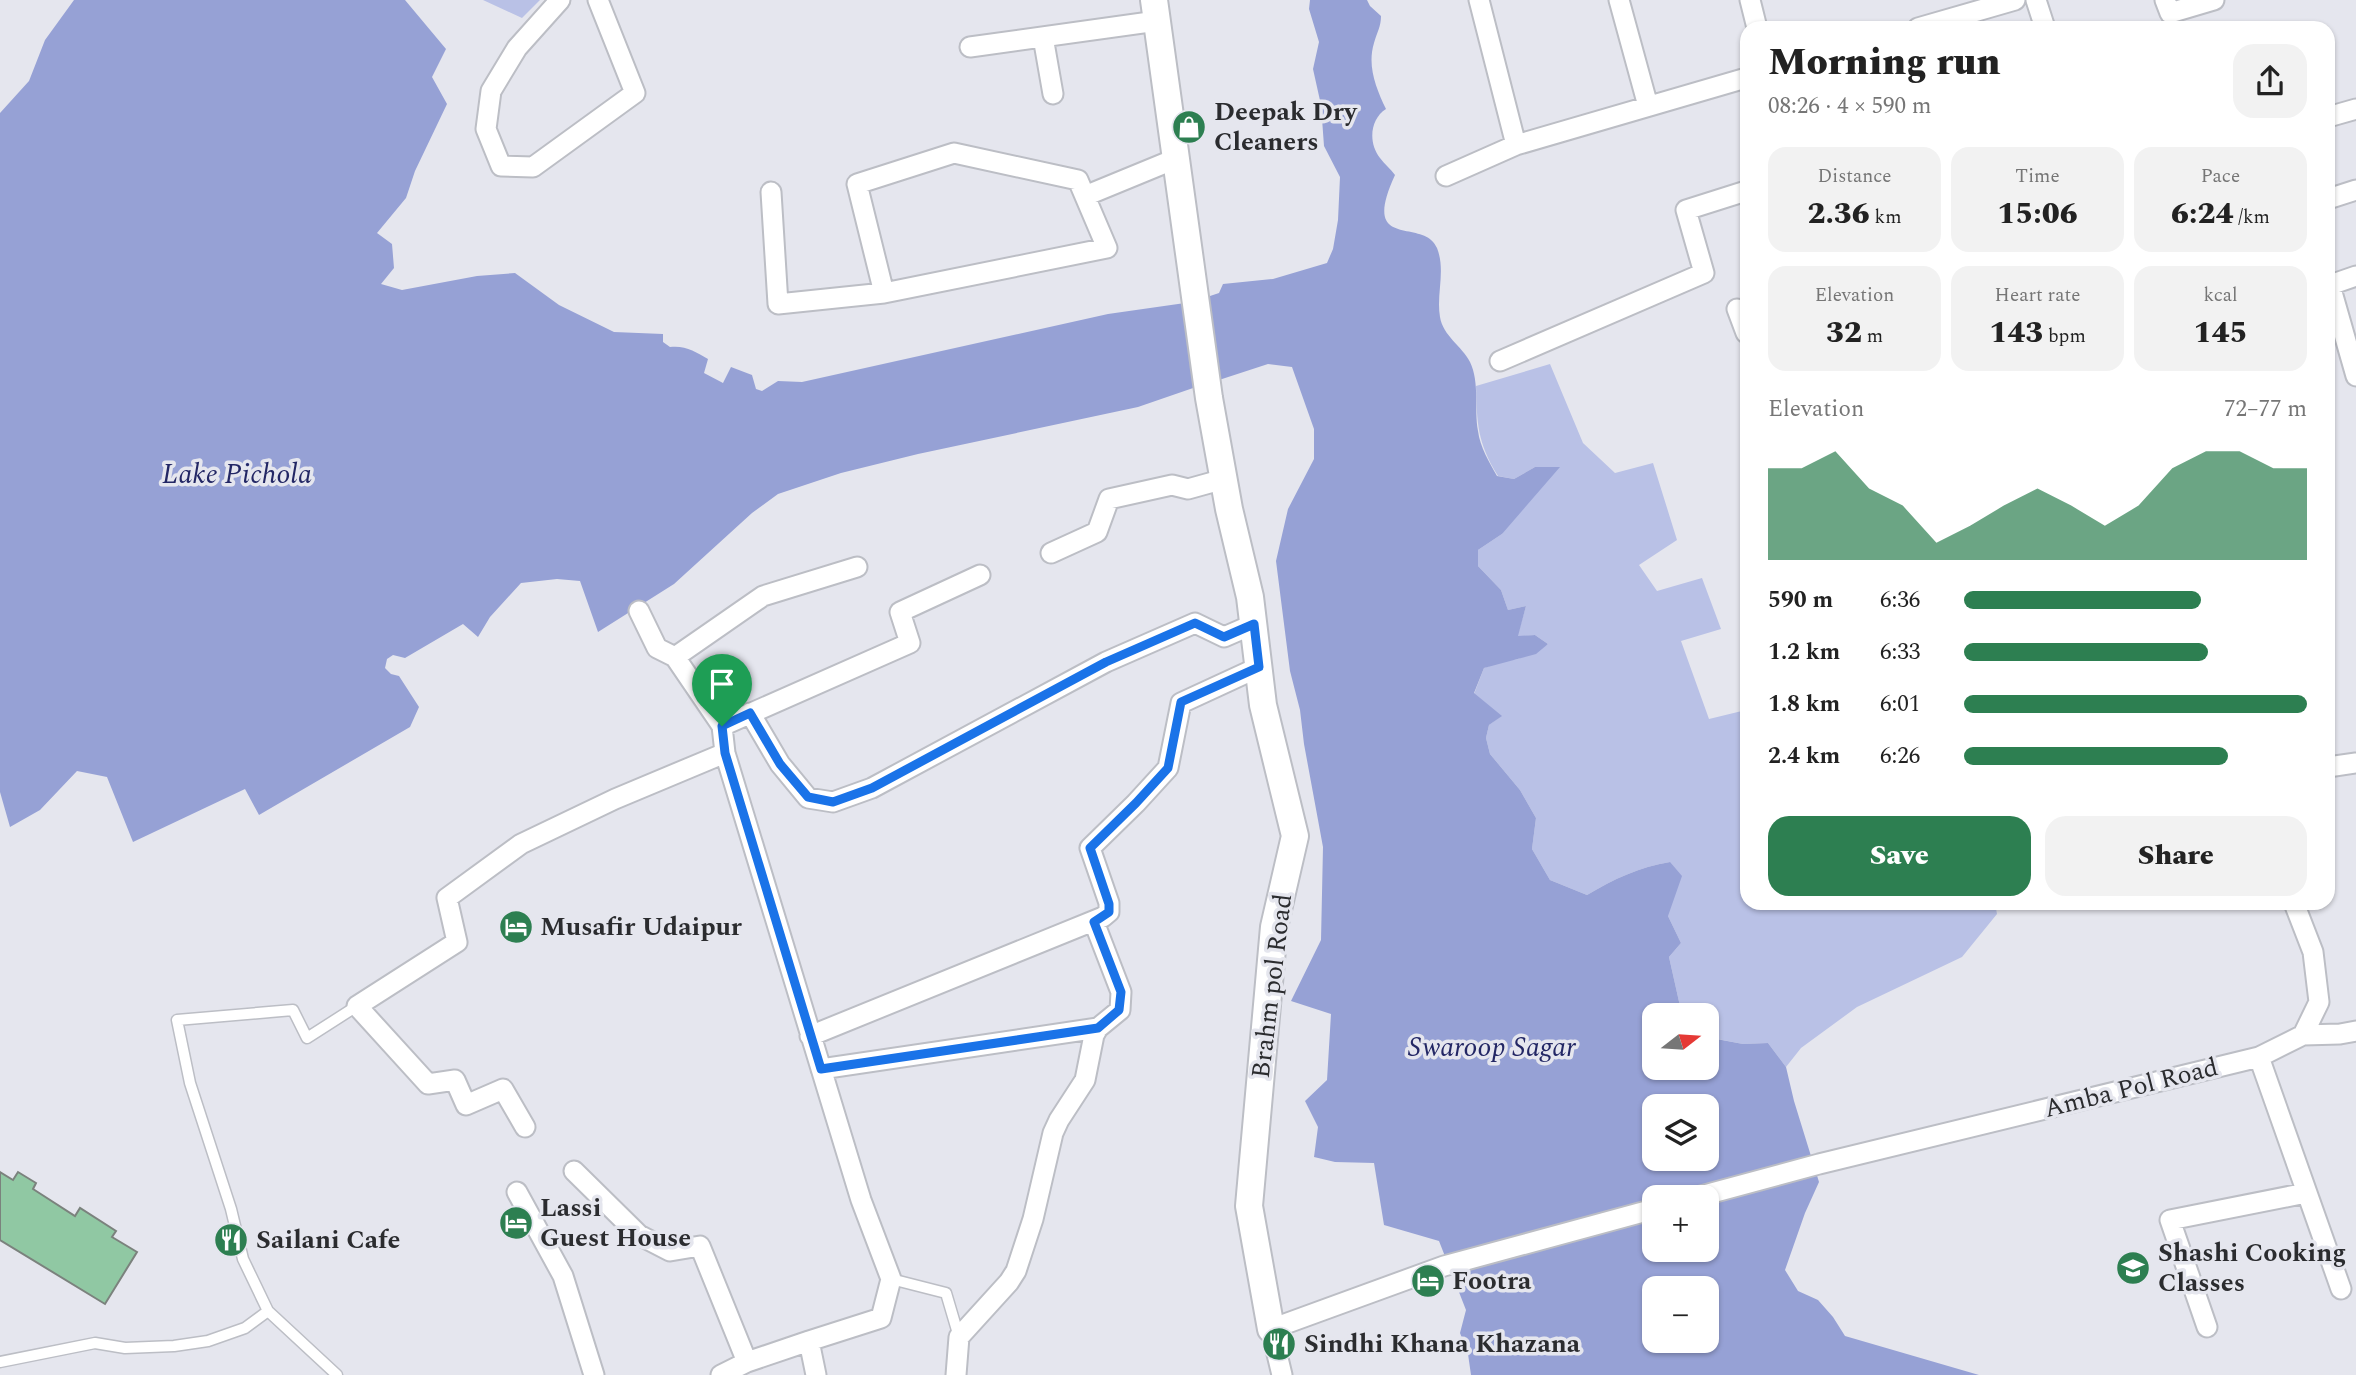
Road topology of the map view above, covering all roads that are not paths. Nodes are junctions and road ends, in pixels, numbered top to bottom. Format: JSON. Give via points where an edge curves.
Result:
{"nodes":[{"id":1,"x":560,"y":0,"type":"edge"},
{"id":2,"x":598,"y":0,"type":"edge"},
{"id":3,"x":1479,"y":0,"type":"edge"},
{"id":4,"x":1619,"y":0,"type":"edge"},
{"id":5,"x":1750,"y":0,"type":"edge"},
{"id":6,"x":2015,"y":0,"type":"edge"},
{"id":7,"x":2036,"y":0,"type":"edge"},
{"id":8,"x":2214,"y":0,"type":"edge"},
{"id":9,"x":1155,"y":11,"type":"edge"},
{"id":10,"x":2170,"y":14,"type":"edge"},
{"id":11,"x":1755,"y":21,"type":"edge"},
{"id":12,"x":1942,"y":21,"type":"edge"},
{"id":13,"x":2043,"y":21,"type":"edge"},
{"id":14,"x":1043,"y":37,"type":"junction"},
{"id":15,"x":971,"y":47,"type":"dead end"},
{"id":16,"x":1740,"y":80,"type":"edge"},
{"id":17,"x":1053,"y":94,"type":"dead end"},
{"id":18,"x":1648,"y":106,"type":"junction"},
{"id":19,"x":2356,"y":109,"type":"edge"},
{"id":20,"x":2335,"y":115,"type":"edge"},
{"id":21,"x":1516,"y":145,"type":"junction"},
{"id":22,"x":1175,"y":159,"type":"junction"},
{"id":23,"x":1446,"y":176,"type":"dead end"},
{"id":24,"x":2356,"y":190,"type":"edge"},
{"id":25,"x":771,"y":192,"type":"dead end"},
{"id":26,"x":1740,"y":193,"type":"edge"},
{"id":27,"x":1085,"y":196,"type":"junction"},
{"id":28,"x":2335,"y":197,"type":"edge"},
{"id":29,"x":2356,"y":276,"type":"edge"},
{"id":30,"x":2335,"y":281,"type":"edge"},
{"id":31,"x":884,"y":293,"type":"junction"},
{"id":32,"x":2335,"y":303,"type":"edge"},
{"id":33,"x":1737,"y":309,"type":"dead end"},
{"id":34,"x":1740,"y":317,"type":"edge"},
{"id":35,"x":1500,"y":361,"type":"dead end"},
{"id":36,"x":2356,"y":376,"type":"edge"},
{"id":37,"x":1224,"y":479,"type":"junction"},
{"id":38,"x":1051,"y":553,"type":"dead end"},
{"id":39,"x":857,"y":567,"type":"dead end"},
{"id":40,"x":980,"y":575,"type":"dead end"},
{"id":41,"x":639,"y":611,"type":"dead end"},
{"id":42,"x":1254,"y":624,"type":"junction"},
{"id":43,"x":675,"y":657,"type":"junction"},
{"id":44,"x":1259,"y":667,"type":"junction"},
{"id":45,"x":750,"y":713,"type":"junction"},
{"id":46,"x":722,"y":726,"type":"junction"},
{"id":47,"x":725,"y":753,"type":"junction"},
{"id":48,"x":2356,"y":763,"type":"edge"},
{"id":49,"x":2335,"y":766,"type":"edge"},
{"id":50,"x":2297,"y":910,"type":"edge"},
{"id":51,"x":1094,"y":922,"type":"junction"},
{"id":52,"x":357,"y":1006,"type":"junction"},
{"id":53,"x":1098,"y":1028,"type":"junction"},
{"id":54,"x":2356,"y":1031,"type":"edge"},
{"id":55,"x":2303,"y":1035,"type":"junction"},
{"id":56,"x":810,"y":1036,"type":"junction"},
{"id":57,"x":2259,"y":1057,"type":"junction"},
{"id":58,"x":821,"y":1069,"type":"junction"},
{"id":59,"x":525,"y":1127,"type":"dead end"},
{"id":60,"x":574,"y":1171,"type":"dead end"},
{"id":61,"x":1719,"y":1191,"type":"edge"},
{"id":62,"x":517,"y":1192,"type":"dead end"},
{"id":63,"x":2306,"y":1193,"type":"junction"},
{"id":64,"x":1642,"y":1212,"type":"edge"},
{"id":65,"x":891,"y":1279,"type":"junction"},
{"id":66,"x":2341,"y":1289,"type":"dead end"},
{"id":67,"x":268,"y":1311,"type":"junction"},
{"id":68,"x":2207,"y":1327,"type":"dead end"},
{"id":69,"x":1271,"y":1329,"type":"junction"},
{"id":70,"x":959,"y":1337,"type":"junction"},
{"id":71,"x":809,"y":1341,"type":"junction"},
{"id":72,"x":0,"y":1362,"type":"edge"},
{"id":73,"x":747,"y":1362,"type":"junction"},
{"id":74,"x":337,"y":1375,"type":"edge"},
{"id":75,"x":594,"y":1375,"type":"edge"},
{"id":76,"x":721,"y":1375,"type":"edge"},
{"id":77,"x":816,"y":1375,"type":"edge"},
{"id":78,"x":956,"y":1375,"type":"edge"},
{"id":79,"x":1282,"y":1375,"type":"edge"}],
"edges":[{"from":1,"to":2,"type":"street","via":[[517,48],[491,92],[486,129],[501,166],[533,167],[635,93]]},
{"from":3,"to":21,"type":"street"},
{"from":4,"to":18,"type":"street"},
{"from":5,"to":11,"type":"street"},
{"from":6,"to":12,"type":"street"},
{"from":7,"to":13,"type":"street"},
{"from":8,"to":10,"type":"street"},
{"from":9,"to":14,"type":"street"},
{"from":9,"to":22,"type":"street","name":"Brahm pol Road"},
{"from":14,"to":15,"type":"street"},
{"from":14,"to":17,"type":"street"},
{"from":16,"to":18,"type":"street"},
{"from":18,"to":21,"type":"street"},
{"from":19,"to":20,"type":"street"},
{"from":21,"to":23,"type":"street"},
{"from":22,"to":27,"type":"street"},
{"from":22,"to":37,"type":"street","name":"Brahm pol Road"},
{"from":24,"to":28,"type":"street"},
{"from":25,"to":31,"type":"street","via":[[778,304]]},
{"from":26,"to":35,"type":"street","via":[[1686,210],[1704,273]]},
{"from":27,"to":31,"type":"street","via":[[1107,248]]},
{"from":27,"to":31,"type":"street","via":[[1078,180],[954,153],[856,184]]},
{"from":29,"to":30,"type":"street"},
{"from":32,"to":36,"type":"street"},
{"from":33,"to":34,"type":"street"},
{"from":37,"to":38,"type":"street","via":[[1188,489],[1172,485],[1109,499],[1097,532]]},
{"from":37,"to":42,"type":"street","name":"Brahm pol Road"},
{"from":39,"to":43,"type":"street","via":[[763,596]]},
{"from":40,"to":45,"type":"street","via":[[900,612],[911,643]]},
{"from":41,"to":43,"type":"street","via":[[657,649]]},
{"from":42,"to":44,"type":"street","name":"Brahm pol Road"},
{"from":42,"to":45,"type":"street","via":[[1224,637],[1195,623],[1106,662],[872,788],[833,802],[808,797],[780,764]]},
{"from":43,"to":46,"type":"street"},
{"from":44,"to":51,"type":"street","via":[[1181,702],[1168,768],[1090,848],[1109,904],[1109,912]]},
{"from":44,"to":69,"type":"street","name":"Brahm pol Road","via":[[1263,705],[1295,836],[1274,928],[1249,1206]]},
{"from":45,"to":46,"type":"street"},
{"from":46,"to":47,"type":"street"},
{"from":47,"to":52,"type":"street","via":[[521,844],[447,898],[457,942]]},
{"from":47,"to":56,"type":"street"},
{"from":48,"to":49,"type":"street"},
{"from":50,"to":55,"type":"street","via":[[2314,953],[2319,1002]]},
{"from":51,"to":53,"type":"street","via":[[1122,1000],[1119,1010]]},
{"from":51,"to":56,"type":"street"},
{"from":52,"to":59,"type":"street","via":[[428,1084],[456,1080],[466,1105],[503,1089]]},
{"from":52,"to":67,"type":"lane","via":[[307,1038],[293,1010],[177,1020],[190,1083],[243,1259]]},
{"from":53,"to":58,"type":"street"},
{"from":53,"to":70,"type":"street","via":[[1085,1080],[1053,1133],[1016,1271]]},
{"from":54,"to":55,"type":"street"},
{"from":55,"to":57,"type":"street","name":"Amba Pol Road"},
{"from":56,"to":58,"type":"street"},
{"from":57,"to":61,"type":"street","name":"Amba Pol Road"},
{"from":57,"to":63,"type":"street"},
{"from":58,"to":65,"type":"street"},
{"from":60,"to":73,"type":"street","via":[[639,1235],[670,1251],[700,1246]]},
{"from":62,"to":75,"type":"street","via":[[562,1276]]},
{"from":63,"to":66,"type":"street"},
{"from":63,"to":68,"type":"street","via":[[2170,1220]]},
{"from":64,"to":69,"type":"street","via":[[1444,1266]]},
{"from":65,"to":70,"type":"lane","via":[[946,1293]]},
{"from":65,"to":71,"type":"street","via":[[881,1318]]},
{"from":67,"to":72,"type":"lane","via":[[245,1328],[208,1341],[125,1348],[95,1343]]},
{"from":67,"to":74,"type":"lane"},
{"from":69,"to":79,"type":"street"},
{"from":70,"to":78,"type":"street"},
{"from":71,"to":73,"type":"street"},
{"from":71,"to":77,"type":"street"},
{"from":73,"to":76,"type":"street"}]}
